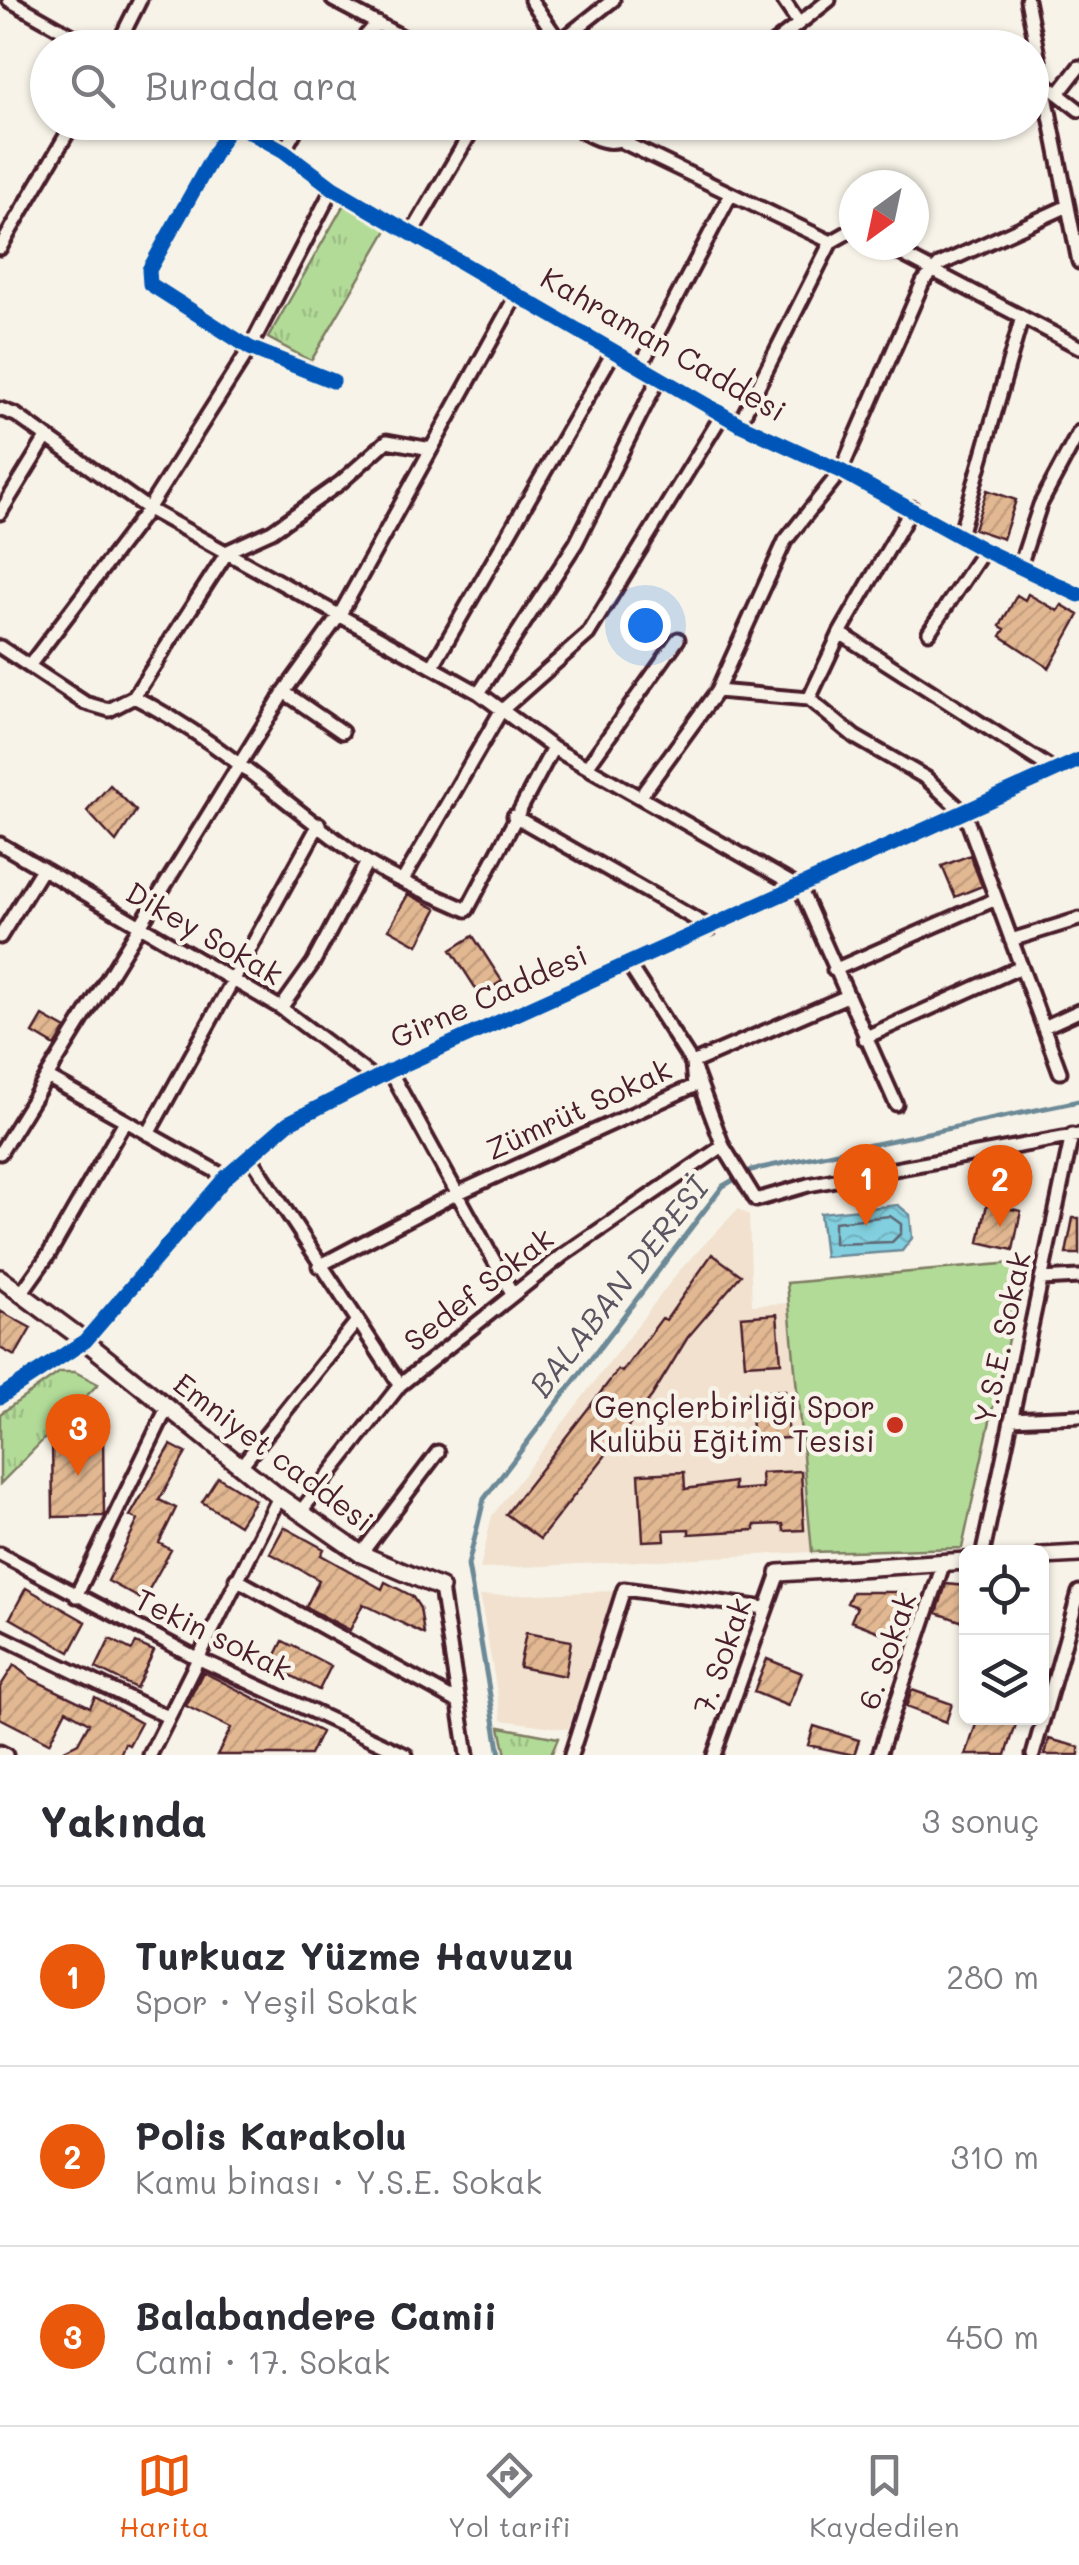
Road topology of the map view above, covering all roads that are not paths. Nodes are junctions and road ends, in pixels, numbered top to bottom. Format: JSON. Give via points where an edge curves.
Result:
{"nodes":[{"id":1,"x":9,"y":0,"type":"edge"},
{"id":2,"x":140,"y":0,"type":"edge"},
{"id":3,"x":332,"y":0,"type":"edge"},
{"id":4,"x":531,"y":0,"type":"edge"},
{"id":5,"x":613,"y":0,"type":"edge"},
{"id":6,"x":783,"y":0,"type":"edge"},
{"id":7,"x":829,"y":0,"type":"edge"},
{"id":8,"x":1027,"y":0,"type":"edge"},
{"id":9,"x":798,"y":22,"type":"junction"},
{"id":10,"x":378,"y":23,"type":"junction"},
{"id":11,"x":62,"y":30,"type":"edge"},
{"id":12,"x":125,"y":30,"type":"edge"},
{"id":13,"x":372,"y":30,"type":"edge"},
{"id":14,"x":391,"y":30,"type":"edge"},
{"id":15,"x":547,"y":30,"type":"edge"},
{"id":16,"x":573,"y":30,"type":"edge"},
{"id":17,"x":789,"y":30,"type":"edge"},
{"id":18,"x":1031,"y":30,"type":"edge"},
{"id":19,"x":1079,"y":67,"type":"edge"},
{"id":20,"x":1049,"y":90,"type":"edge"},
{"id":21,"x":1058,"y":94,"type":"junction"},
{"id":22,"x":1079,"y":110,"type":"edge"},
{"id":23,"x":1049,"y":129,"type":"edge"},
{"id":24,"x":63,"y":140,"type":"edge"},
{"id":25,"x":222,"y":140,"type":"edge"},
{"id":26,"x":264,"y":140,"type":"edge"},
{"id":27,"x":290,"y":140,"type":"edge"},
{"id":28,"x":466,"y":140,"type":"edge"},
{"id":29,"x":599,"y":140,"type":"edge"},
{"id":30,"x":626,"y":140,"type":"edge"},
{"id":31,"x":623,"y":142,"type":"junction"},
{"id":32,"x":284,"y":151,"type":"junction"},
{"id":33,"x":333,"y":188,"type":"junction"},
{"id":34,"x":731,"y":194,"type":"junction"},
{"id":35,"x":1068,"y":206,"type":"junction"},
{"id":36,"x":413,"y":231,"type":"junction"},
{"id":37,"x":839,"y":237,"type":"edge"},
{"id":38,"x":831,"y":242,"type":"junction"},
{"id":39,"x":1,"y":243,"type":"edge"},
{"id":40,"x":1078,"y":256,"type":"edge"},
{"id":41,"x":911,"y":260,"type":"edge"},
{"id":42,"x":933,"y":272,"type":"junction"},
{"id":43,"x":517,"y":294,"type":"junction"},
{"id":44,"x":1022,"y":318,"type":"junction"},
{"id":45,"x":1079,"y":346,"type":"edge"},
{"id":46,"x":250,"y":348,"type":"junction"},
{"id":47,"x":614,"y":351,"type":"junction"},
{"id":48,"x":640,"y":367,"type":"junction"},
{"id":49,"x":659,"y":378,"type":"junction"},
{"id":50,"x":333,"y":381,"type":"dead end"},
{"id":51,"x":0,"y":410,"type":"edge"},
{"id":52,"x":722,"y":414,"type":"junction"},
{"id":53,"x":739,"y":424,"type":"junction"},
{"id":54,"x":1079,"y":432,"type":"edge"},
{"id":55,"x":46,"y":438,"type":"junction"},
{"id":56,"x":431,"y":448,"type":"junction"},
{"id":57,"x":840,"y":471,"type":"junction"},
{"id":58,"x":912,"y":508,"type":"junction"},
{"id":59,"x":148,"y":509,"type":"junction"},
{"id":60,"x":0,"y":512,"type":"edge"},
{"id":61,"x":960,"y":535,"type":"junction"},
{"id":62,"x":228,"y":550,"type":"junction"},
{"id":63,"x":984,"y":550,"type":"junction"},
{"id":64,"x":1020,"y":566,"type":"junction"},
{"id":65,"x":1079,"y":595,"type":"edge"},
{"id":66,"x":339,"y":616,"type":"junction"},
{"id":67,"x":840,"y":632,"type":"junction"},
{"id":68,"x":929,"y":632,"type":"dead end"},
{"id":69,"x":678,"y":639,"type":"dead end"},
{"id":70,"x":0,"y":646,"type":"edge"},
{"id":71,"x":29,"y":666,"type":"junction"},
{"id":72,"x":432,"y":667,"type":"junction"},
{"id":73,"x":717,"y":691,"type":"junction"},
{"id":74,"x":284,"y":692,"type":"junction"},
{"id":75,"x":479,"y":693,"type":"junction"},
{"id":76,"x":134,"y":697,"type":"junction"},
{"id":77,"x":808,"y":700,"type":"junction"},
{"id":78,"x":502,"y":711,"type":"junction"},
{"id":79,"x":342,"y":732,"type":"dead end"},
{"id":80,"x":554,"y":748,"type":"junction"},
{"id":81,"x":1079,"y":760,"type":"edge"},
{"id":82,"x":242,"y":762,"type":"junction"},
{"id":83,"x":587,"y":766,"type":"junction"},
{"id":84,"x":1055,"y":771,"type":"junction"},
{"id":85,"x":640,"y":797,"type":"junction"},
{"id":86,"x":964,"y":814,"type":"junction"},
{"id":87,"x":514,"y":816,"type":"junction"},
{"id":88,"x":319,"y":824,"type":"junction"},
{"id":89,"x":0,"y":844,"type":"edge"},
{"id":90,"x":367,"y":862,"type":"junction"},
{"id":91,"x":42,"y":869,"type":"junction"},
{"id":92,"x":404,"y":880,"type":"junction"},
{"id":93,"x":800,"y":888,"type":"junction"},
{"id":94,"x":996,"y":899,"type":"junction"},
{"id":95,"x":1079,"y":919,"type":"edge"},
{"id":96,"x":142,"y":926,"type":"junction"},
{"id":97,"x":711,"y":928,"type":"junction"},
{"id":98,"x":0,"y":938,"type":"edge"},
{"id":99,"x":1011,"y":940,"type":"junction"},
{"id":100,"x":628,"y":965,"type":"junction"},
{"id":101,"x":1022,"y":967,"type":"junction"},
{"id":102,"x":834,"y":970,"type":"junction"},
{"id":103,"x":233,"y":980,"type":"junction"},
{"id":104,"x":845,"y":998,"type":"junction"},
{"id":105,"x":282,"y":1008,"type":"junction"},
{"id":106,"x":1079,"y":1010,"type":"edge"},
{"id":107,"x":1044,"y":1027,"type":"junction"},
{"id":108,"x":864,"y":1038,"type":"junction"},
{"id":109,"x":692,"y":1063,"type":"junction"},
{"id":110,"x":390,"y":1071,"type":"junction"},
{"id":111,"x":1060,"y":1072,"type":"dead end"},
{"id":112,"x":48,"y":1078,"type":"junction"},
{"id":113,"x":375,"y":1079,"type":"junction"},
{"id":114,"x":896,"y":1104,"type":"dead end"},
{"id":115,"x":126,"y":1121,"type":"junction"},
{"id":116,"x":148,"y":1134,"type":"junction"},
{"id":117,"x":1076,"y":1135,"type":"edge"},
{"id":118,"x":723,"y":1146,"type":"junction"},
{"id":119,"x":0,"y":1152,"type":"edge"},
{"id":120,"x":250,"y":1156,"type":"junction"},
{"id":121,"x":226,"y":1177,"type":"junction"},
{"id":122,"x":454,"y":1194,"type":"junction"},
{"id":123,"x":319,"y":1266,"type":"junction"},
{"id":124,"x":1079,"y":1276,"type":"edge"},
{"id":125,"x":0,"y":1278,"type":"edge"},
{"id":126,"x":1041,"y":1279,"type":"junction"},
{"id":127,"x":22,"y":1292,"type":"junction"},
{"id":128,"x":512,"y":1295,"type":"junction"},
{"id":129,"x":357,"y":1321,"type":"junction"},
{"id":130,"x":85,"y":1340,"type":"junction"},
{"id":131,"x":400,"y":1384,"type":"junction"},
{"id":132,"x":0,"y":1397,"type":"edge"},
{"id":133,"x":166,"y":1410,"type":"junction"},
{"id":134,"x":1079,"y":1416,"type":"edge"},
{"id":135,"x":1012,"y":1419,"type":"junction"},
{"id":136,"x":438,"y":1452,"type":"dead end"},
{"id":137,"x":240,"y":1466,"type":"junction"},
{"id":138,"x":279,"y":1497,"type":"junction"},
{"id":139,"x":301,"y":1512,"type":"junction"},
{"id":140,"x":985,"y":1545,"type":"edge"},
{"id":141,"x":0,"y":1554,"type":"edge"},
{"id":142,"x":361,"y":1554,"type":"junction"},
{"id":143,"x":1079,"y":1554,"type":"edge"},
{"id":144,"x":1049,"y":1556,"type":"edge"},
{"id":145,"x":959,"y":1561,"type":"edge"},
{"id":146,"x":944,"y":1562,"type":"junction"},
{"id":147,"x":779,"y":1573,"type":"joint"},
{"id":148,"x":236,"y":1580,"type":"junction"},
{"id":149,"x":441,"y":1588,"type":"joint"},
{"id":150,"x":1079,"y":1592,"type":"edge"},
{"id":151,"x":76,"y":1596,"type":"junction"},
{"id":152,"x":766,"y":1608,"type":"junction"},
{"id":153,"x":0,"y":1636,"type":"edge"},
{"id":154,"x":195,"y":1657,"type":"junction"},
{"id":155,"x":456,"y":1700,"type":"junction"},
{"id":156,"x":166,"y":1716,"type":"junction"},
{"id":157,"x":150,"y":1755,"type":"edge"},
{"id":158,"x":406,"y":1755,"type":"edge"},
{"id":159,"x":468,"y":1755,"type":"edge"},
{"id":160,"x":570,"y":1755,"type":"edge"},
{"id":161,"x":714,"y":1755,"type":"edge"},
{"id":162,"x":879,"y":1755,"type":"edge"},
{"id":163,"x":1032,"y":1755,"type":"edge"}],
"edges":[{"from":1,"to":11,"type":"street"},
{"from":2,"to":12,"type":"street"},
{"from":3,"to":10,"type":"street"},
{"from":4,"to":15,"type":"street"},
{"from":5,"to":16,"type":"street"},
{"from":6,"to":9,"type":"street"},
{"from":7,"to":9,"type":"street"},
{"from":8,"to":18,"type":"street"},
{"from":9,"to":17,"type":"street"},
{"from":10,"to":13,"type":"street"},
{"from":10,"to":14,"type":"street"},
{"from":19,"to":21,"type":"street"},
{"from":20,"to":21,"type":"street"},
{"from":21,"to":22,"type":"street"},
{"from":23,"to":35,"type":"street"},
{"from":24,"to":39,"type":"street"},
{"from":25,"to":46,"type":"street","via":[[149,270],[150,284]]},
{"from":26,"to":32,"type":"street","name":"Kahraman Caddesi"},
{"from":27,"to":32,"type":"street"},
{"from":28,"to":36,"type":"street"},
{"from":29,"to":31,"type":"street"},
{"from":30,"to":31,"type":"street"},
{"from":31,"to":34,"type":"street"},
{"from":32,"to":33,"type":"street","name":"Kahraman Caddesi"},
{"from":33,"to":36,"type":"street","name":"Kahraman Caddesi"},
{"from":33,"to":46,"type":"street"},
{"from":34,"to":38,"type":"street"},
{"from":34,"to":48,"type":"street"},
{"from":35,"to":40,"type":"street"},
{"from":35,"to":42,"type":"street"},
{"from":36,"to":43,"type":"street","name":"Kahraman Caddesi"},
{"from":37,"to":38,"type":"street"},
{"from":38,"to":53,"type":"street"},
{"from":41,"to":42,"type":"street"},
{"from":42,"to":44,"type":"street"},
{"from":42,"to":57,"type":"street","via":[[907,314]]},
{"from":43,"to":47,"type":"street","name":"Kahraman Caddesi"},
{"from":43,"to":56,"type":"street"},
{"from":44,"to":45,"type":"street"},
{"from":44,"to":61,"type":"street"},
{"from":46,"to":50,"type":"street"},
{"from":46,"to":59,"type":"street"},
{"from":47,"to":48,"type":"street","name":"Kahraman Caddesi"},
{"from":47,"to":72,"type":"street"},
{"from":48,"to":49,"type":"street","name":"Kahraman Caddesi"},
{"from":49,"to":52,"type":"street","name":"Kahraman Caddesi"},
{"from":49,"to":75,"type":"street","via":[[576,544]]},
{"from":51,"to":55,"type":"street"},
{"from":52,"to":53,"type":"street","name":"Kahraman Caddesi"},
{"from":52,"to":78,"type":"street","via":[[588,634]]},
{"from":53,"to":57,"type":"street","name":"Kahraman Caddesi"},
{"from":54,"to":64,"type":"street","via":[[1040,505]]},
{"from":55,"to":59,"type":"street"},
{"from":55,"to":60,"type":"street"},
{"from":56,"to":62,"type":"street","via":[[387,441],[272,531]]},
{"from":56,"to":66,"type":"street"},
{"from":57,"to":58,"type":"street","name":"Kahraman Caddesi"},
{"from":57,"to":73,"type":"street","via":[[786,541]]},
{"from":58,"to":61,"type":"street","name":"Kahraman Caddesi"},
{"from":58,"to":67,"type":"street"},
{"from":59,"to":62,"type":"street"},
{"from":59,"to":71,"type":"street"},
{"from":61,"to":63,"type":"street","name":"Kahraman Caddesi"},
{"from":62,"to":66,"type":"street"},
{"from":62,"to":76,"type":"street"},
{"from":63,"to":64,"type":"street","name":"Kahraman Caddesi"},
{"from":63,"to":68,"type":"street"},
{"from":64,"to":65,"type":"street","name":"Kahraman Caddesi"},
{"from":66,"to":72,"type":"street"},
{"from":66,"to":74,"type":"street"},
{"from":67,"to":77,"type":"street"},
{"from":67,"to":84,"type":"street"},
{"from":69,"to":83,"type":"street"},
{"from":70,"to":71,"type":"street"},
{"from":71,"to":76,"type":"street","via":[[109,710]]},
{"from":72,"to":75,"type":"street"},
{"from":73,"to":77,"type":"street"},
{"from":73,"to":85,"type":"street"},
{"from":74,"to":79,"type":"street"},
{"from":74,"to":82,"type":"street"},
{"from":75,"to":78,"type":"street"},
{"from":76,"to":82,"type":"street"},
{"from":77,"to":86,"type":"street","via":[[926,778]]},
{"from":78,"to":80,"type":"street"},
{"from":78,"to":92,"type":"street"},
{"from":80,"to":83,"type":"street"},
{"from":80,"to":87,"type":"street"},
{"from":81,"to":84,"type":"street","name":"Girne Caddesi"},
{"from":82,"to":88,"type":"street"},
{"from":82,"to":96,"type":"street"},
{"from":83,"to":85,"type":"street"},
{"from":84,"to":86,"type":"street","name":"Girne Caddesi"},
{"from":85,"to":93,"type":"street"},
{"from":86,"to":93,"type":"street","name":"Girne Caddesi"},
{"from":86,"to":94,"type":"street"},
{"from":87,"to":92,"type":"street","via":[[468,910]]},
{"from":87,"to":97,"type":"street"},
{"from":88,"to":90,"type":"street"},
{"from":88,"to":103,"type":"street"},
{"from":89,"to":91,"type":"street","name":"Dikey Sokak"},
{"from":90,"to":92,"type":"street"},
{"from":90,"to":105,"type":"street"},
{"from":91,"to":96,"type":"street","name":"Dikey Sokak"},
{"from":91,"to":98,"type":"street"},
{"from":93,"to":97,"type":"street","name":"Girne Caddesi"},
{"from":93,"to":102,"type":"street"},
{"from":94,"to":99,"type":"street"},
{"from":94,"to":102,"type":"street"},
{"from":95,"to":99,"type":"street"},
{"from":96,"to":103,"type":"street","name":"Dikey Sokak"},
{"from":96,"to":112,"type":"street"},
{"from":97,"to":100,"type":"street","name":"Girne Caddesi"},
{"from":99,"to":101,"type":"street"},
{"from":100,"to":109,"type":"street"},
{"from":100,"to":110,"type":"street","name":"Girne Caddesi"},
{"from":101,"to":107,"type":"street"},
{"from":101,"to":108,"type":"street"},
{"from":102,"to":104,"type":"street"},
{"from":103,"to":105,"type":"street","name":"Dikey Sokak"},
{"from":103,"to":116,"type":"street"},
{"from":104,"to":108,"type":"street"},
{"from":104,"to":109,"type":"street","name":"Zümrüt Sokak"},
{"from":105,"to":113,"type":"street","name":"Dikey Sokak"},
{"from":106,"to":107,"type":"street"},
{"from":107,"to":111,"type":"street"},
{"from":108,"to":114,"type":"street"},
{"from":109,"to":118,"type":"street"},
{"from":109,"to":122,"type":"street","name":"Zümrüt Sokak","via":[[694,1086]]},
{"from":110,"to":113,"type":"street","name":"Girne Caddesi"},
{"from":110,"to":122,"type":"street"},
{"from":112,"to":115,"type":"street"},
{"from":112,"to":119,"type":"street"},
{"from":113,"to":120,"type":"street","name":"Girne Caddesi","via":[[288,1124]]},
{"from":115,"to":116,"type":"street"},
{"from":115,"to":127,"type":"street"},
{"from":116,"to":121,"type":"street"},
{"from":117,"to":118,"type":"street","via":[[756,1200]]},
{"from":117,"to":126,"type":"street","name":"Y.S.E. Sokak"},
{"from":118,"to":128,"type":"street","name":"Sedef Sokak"},
{"from":120,"to":121,"type":"street","name":"Girne Caddesi"},
{"from":120,"to":123,"type":"street"},
{"from":121,"to":130,"type":"street","name":"Girne Caddesi"},
{"from":122,"to":123,"type":"street","name":"Zümrüt Sokak"},
{"from":122,"to":128,"type":"street"},
{"from":123,"to":129,"type":"street"},
{"from":124,"to":126,"type":"street"},
{"from":125,"to":127,"type":"street"},
{"from":126,"to":135,"type":"street","name":"Y.S.E. Sokak"},
{"from":127,"to":130,"type":"street"},
{"from":128,"to":131,"type":"street","name":"Sedef Sokak"},
{"from":129,"to":131,"type":"street"},
{"from":129,"to":137,"type":"street"},
{"from":130,"to":132,"type":"street","name":"Girne Caddesi"},
{"from":130,"to":133,"type":"street","name":"Emniyet caddesi"},
{"from":131,"to":139,"type":"street","name":"Sedef Sokak"},
{"from":133,"to":137,"type":"street","name":"Emniyet caddesi"},
{"from":133,"to":151,"type":"street"},
{"from":134,"to":135,"type":"street"},
{"from":135,"to":140,"type":"street","name":"Y.S.E. Sokak"},
{"from":136,"to":142,"type":"street"},
{"from":137,"to":138,"type":"street","name":"Emniyet caddesi"},
{"from":138,"to":139,"type":"street","name":"Emniyet caddesi"},
{"from":138,"to":148,"type":"street"},
{"from":139,"to":142,"type":"street","name":"Emniyet caddesi"},
{"from":141,"to":151,"type":"street","name":"Tekin sokak"},
{"from":142,"to":149,"type":"street","name":"Emniyet caddesi"},
{"from":143,"to":144,"type":"street"},
{"from":145,"to":146,"type":"street"},
{"from":146,"to":147,"type":"street"},
{"from":146,"to":162,"type":"street","name":"6. Sokak"},
{"from":147,"to":152,"type":"street","name":"7. Sokak"},
{"from":148,"to":154,"type":"street"},
{"from":148,"to":155,"type":"street"},
{"from":149,"to":155,"type":"street"},
{"from":150,"to":163,"type":"street"},
{"from":151,"to":154,"type":"street","name":"Tekin sokak"},
{"from":152,"to":160,"type":"street","via":[[624,1589]]},
{"from":152,"to":161,"type":"street","name":"7. Sokak"},
{"from":153,"to":156,"type":"street"},
{"from":154,"to":156,"type":"street"},
{"from":154,"to":158,"type":"street","name":"Tekin sokak"},
{"from":155,"to":159,"type":"street"},
{"from":156,"to":157,"type":"street"}]}
